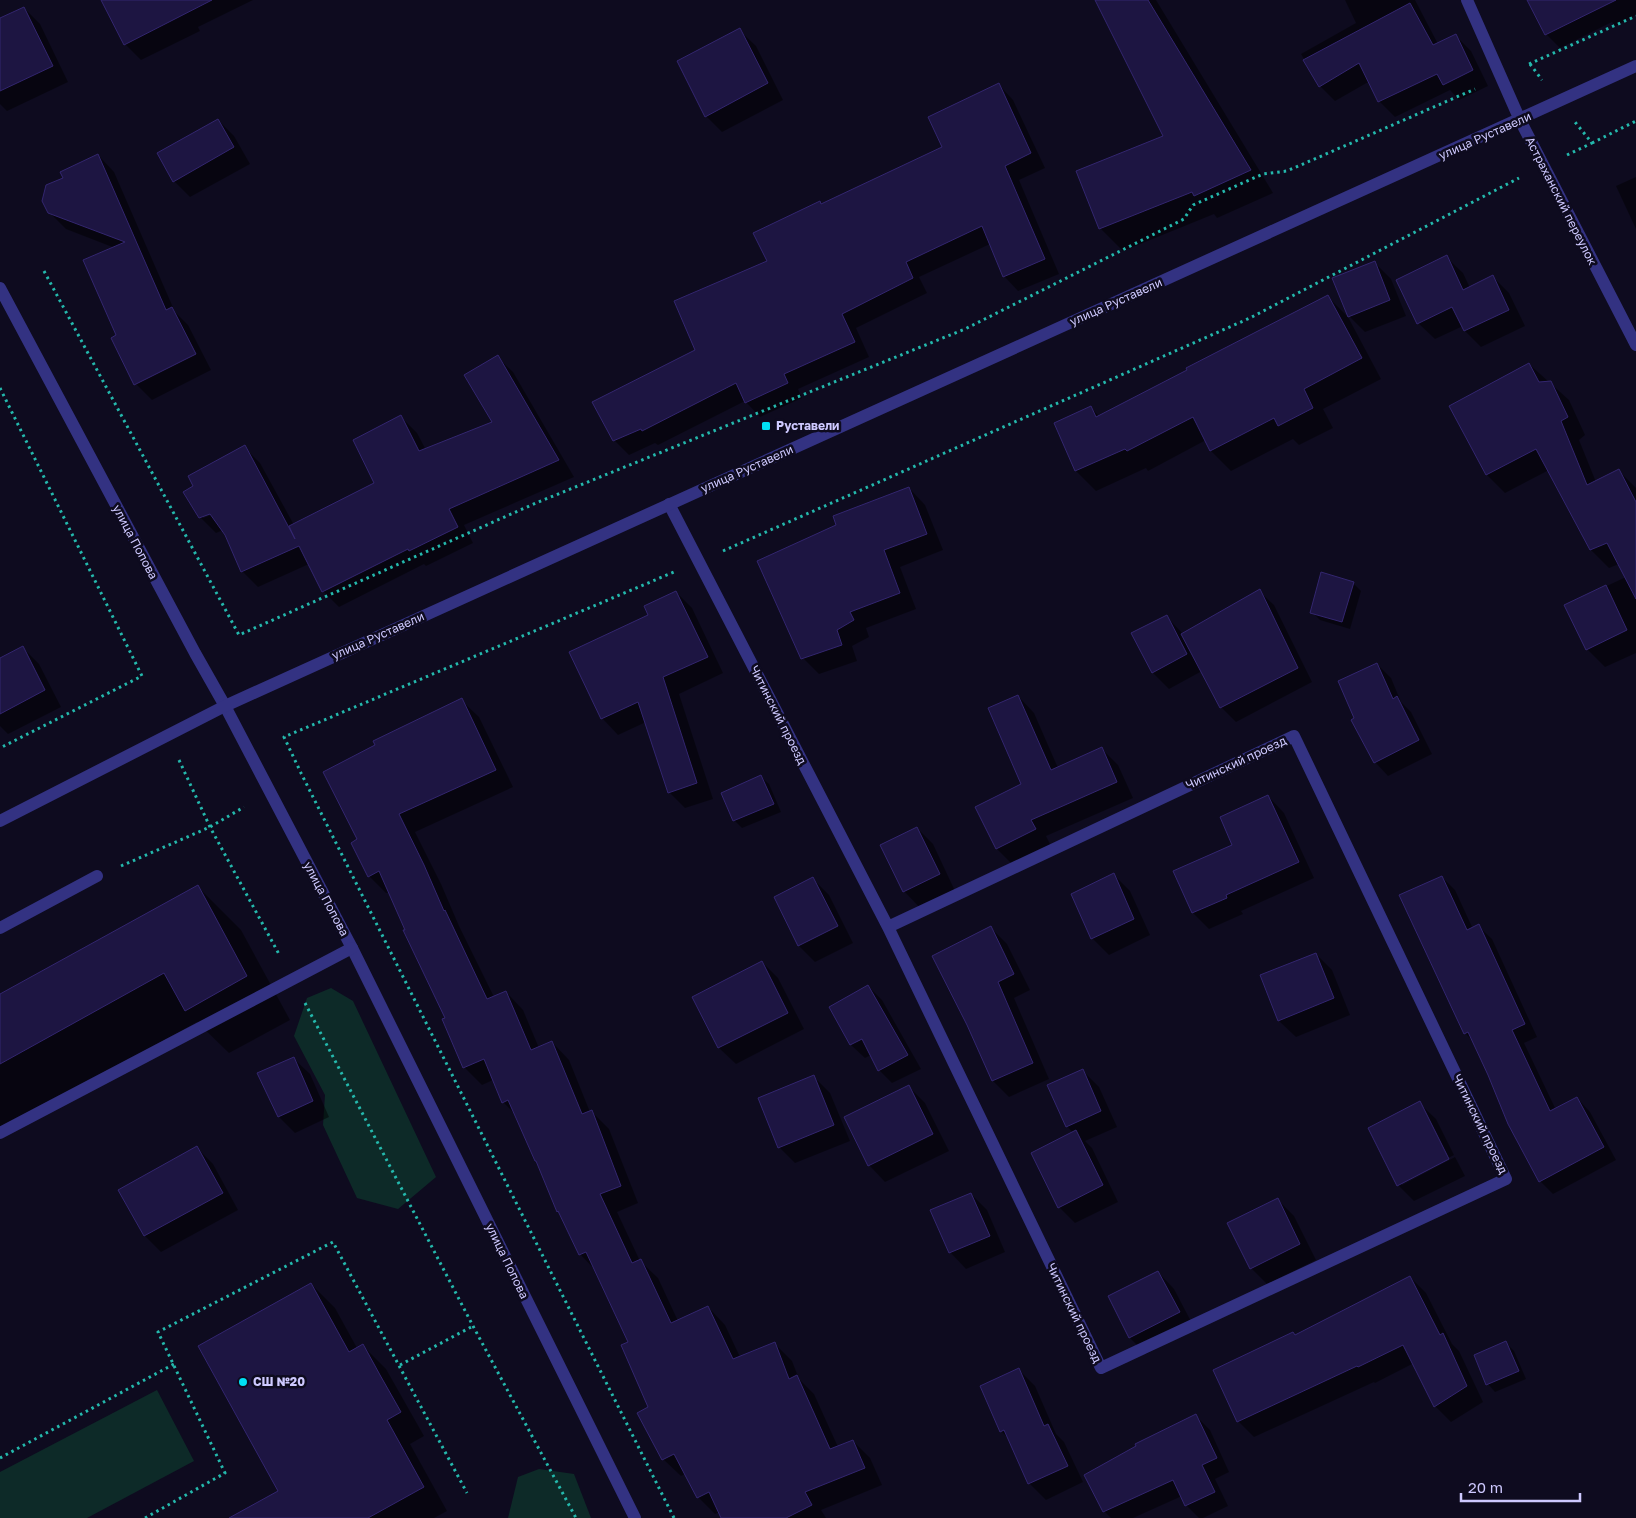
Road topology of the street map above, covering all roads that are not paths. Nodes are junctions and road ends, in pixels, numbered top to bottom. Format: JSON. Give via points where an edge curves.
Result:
{"nodes":[{"id":1,"x":1467,"y":0,"type":"edge"},
{"id":2,"x":1636,"y":66,"type":"edge"},
{"id":3,"x":1520,"y":120,"type":"junction"},
{"id":4,"x":0,"y":288,"type":"edge"},
{"id":5,"x":1636,"y":345,"type":"edge"},
{"id":6,"x":669,"y":504,"type":"junction"},
{"id":7,"x":225,"y":706,"type":"junction"},
{"id":8,"x":0,"y":821,"type":"edge"},
{"id":9,"x":97,"y":876,"type":"road end"},
{"id":10,"x":888,"y":927,"type":"junction"},
{"id":11,"x":0,"y":928,"type":"edge"},
{"id":12,"x":352,"y":948,"type":"junction"},
{"id":13,"x":0,"y":1132,"type":"edge"},
{"id":14,"x":635,"y":1518,"type":"edge"}],
"edges":[{"from":1,"to":3,"type":"street","name":"Астраханский переулок"},
{"from":2,"to":3,"type":"street","name":"улица Руставели"},
{"from":3,"to":5,"type":"street","name":"Астраханский переулок"},
{"from":3,"to":6,"type":"street","name":"улица Руставели"},
{"from":4,"to":7,"type":"street","name":"улица Попова"},
{"from":6,"to":7,"type":"street","name":"улица Руставели"},
{"from":6,"to":10,"type":"street","name":"Читинский проезд"},
{"from":7,"to":8,"type":"street","name":"улица Руставели"},
{"from":7,"to":12,"type":"street","name":"улица Попова"},
{"from":9,"to":11,"type":"street"},
{"from":10,"to":10,"type":"street","name":"Читинский проезд","via":[[1101,1368],[1506,1179],[1294,736]]},
{"from":12,"to":13,"type":"street"},
{"from":12,"to":14,"type":"street","name":"улица Попова"}]}
